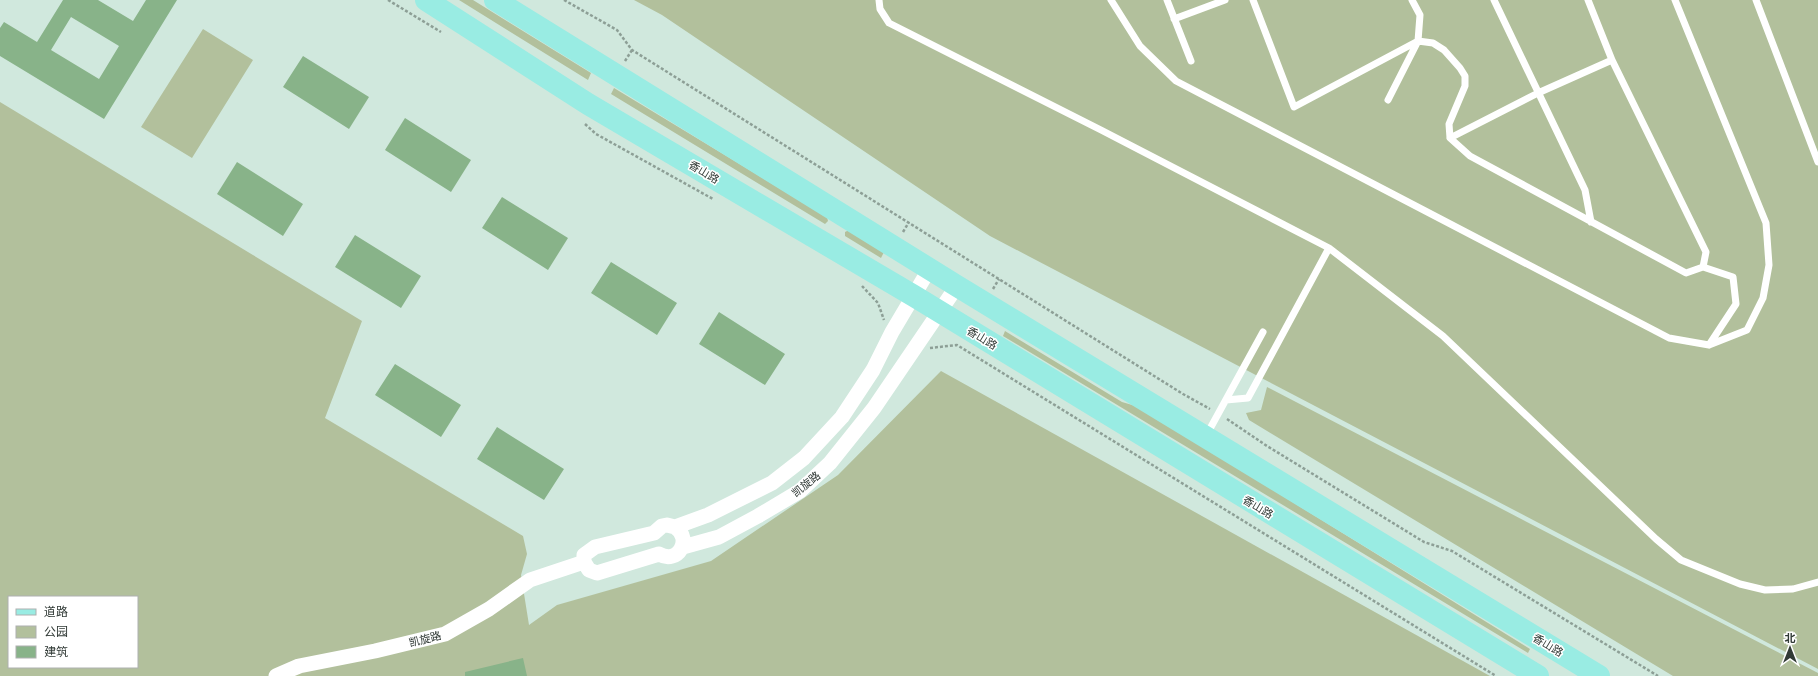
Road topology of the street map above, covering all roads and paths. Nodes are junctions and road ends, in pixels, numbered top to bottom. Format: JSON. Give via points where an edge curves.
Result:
{"nodes":[{"id":1,"x":426,"y":0,"type":"edge"},
{"id":2,"x":495,"y":0,"type":"edge"},
{"id":3,"x":564,"y":0,"type":"edge"},
{"id":4,"x":879,"y":0,"type":"edge"},
{"id":5,"x":1111,"y":0,"type":"edge"},
{"id":6,"x":1166,"y":0,"type":"edge"},
{"id":7,"x":1225,"y":0,"type":"edge"},
{"id":8,"x":1253,"y":0,"type":"edge"},
{"id":9,"x":1412,"y":0,"type":"edge"},
{"id":10,"x":1494,"y":0,"type":"edge"},
{"id":11,"x":1588,"y":0,"type":"edge"},
{"id":12,"x":1675,"y":0,"type":"edge"},
{"id":13,"x":1756,"y":0,"type":"edge"},
{"id":14,"x":1174,"y":19,"type":"junction"},
{"id":15,"x":1418,"y":41,"type":"junction"},
{"id":16,"x":1612,"y":60,"type":"junction"},
{"id":17,"x":1191,"y":61,"type":"dead end"},
{"id":18,"x":1538,"y":93,"type":"junction"},
{"id":19,"x":1388,"y":100,"type":"dead end"},
{"id":20,"x":1450,"y":138,"type":"junction"},
{"id":21,"x":1818,"y":162,"type":"edge"},
{"id":22,"x":1591,"y":222,"type":"junction"},
{"id":23,"x":1329,"y":248,"type":"junction"},
{"id":24,"x":1703,"y":267,"type":"junction"},
{"id":25,"x":930,"y":268,"type":"junction"},
{"id":26,"x":957,"y":286,"type":"junction"},
{"id":27,"x":914,"y":296,"type":"junction"},
{"id":28,"x":940,"y":312,"type":"junction"},
{"id":29,"x":1263,"y":332,"type":"dead end"},
{"id":30,"x":1709,"y":345,"type":"junction"},
{"id":31,"x":932,"y":349,"type":"dead end"},
{"id":32,"x":1183,"y":394,"type":"dead end"},
{"id":33,"x":1226,"y":400,"type":"junction"},
{"id":34,"x":1206,"y":436,"type":"junction"},
{"id":35,"x":1267,"y":446,"type":"dead end"},
{"id":36,"x":675,"y":527,"type":"junction"},
{"id":37,"x":654,"y":533,"type":"junction"},
{"id":38,"x":683,"y":547,"type":"junction"},
{"id":39,"x":659,"y":554,"type":"junction"},
{"id":40,"x":584,"y":562,"type":"junction"},
{"id":41,"x":1818,"y":582,"type":"edge"},
{"id":42,"x":276,"y":676,"type":"edge"},
{"id":43,"x":1496,"y":676,"type":"edge"},
{"id":44,"x":1538,"y":676,"type":"edge"},
{"id":45,"x":1599,"y":676,"type":"edge"},
{"id":46,"x":1658,"y":676,"type":"edge"}],
"edges":[{"from":1,"to":27,"type":"main road","name":"香山路","via":[[588,104]]},
{"from":2,"to":25,"type":"main road","name":"香山路"},
{"from":3,"to":32,"type":"path","via":[[617,30],[632,50]]},
{"from":4,"to":23,"type":"lane","via":[[880,9],[890,23]]},
{"from":5,"to":30,"type":"lane","via":[[1140,46],[1176,81],[1669,338]]},
{"from":6,"to":14,"type":"lane"},
{"from":7,"to":14,"type":"lane"},
{"from":8,"to":15,"type":"lane","via":[[1294,107]]},
{"from":9,"to":15,"type":"lane","via":[[1420,15]]},
{"from":10,"to":18,"type":"lane"},
{"from":11,"to":16,"type":"lane"},
{"from":12,"to":30,"type":"lane","via":[[1766,223],[1770,265],[1763,298],[1747,330]]},
{"from":13,"to":21,"type":"lane"},
{"from":14,"to":17,"type":"lane"},
{"from":15,"to":19,"type":"lane"},
{"from":15,"to":20,"type":"lane","via":[[1433,43],[1444,50],[1465,76],[1465,86],[1449,124]]},
{"from":16,"to":18,"type":"lane"},
{"from":16,"to":24,"type":"lane","via":[[1706,252]]},
{"from":18,"to":20,"type":"lane"},
{"from":18,"to":22,"type":"lane","via":[[1585,190]]},
{"from":20,"to":22,"type":"lane","via":[[1470,156]]},
{"from":22,"to":24,"type":"lane","via":[[1686,273]]},
{"from":23,"to":33,"type":"lane","via":[[1248,398]]},
{"from":23,"to":41,"type":"lane","via":[[1443,336],[1681,560],[1740,584],[1765,590],[1793,589]]},
{"from":24,"to":30,"type":"lane","via":[[1733,277],[1736,304]]},
{"from":25,"to":26,"type":"main road","name":"香山路"},
{"from":25,"to":27,"type":"street","name":"凯旋路"},
{"from":26,"to":28,"type":"street","name":"凯旋路"},
{"from":26,"to":34,"type":"main road","name":"香山路"},
{"from":27,"to":28,"type":"main road","name":"香山路"},
{"from":27,"to":36,"type":"street","name":"凯旋路","via":[[873,370],[842,417],[804,458],[772,483],[740,501],[708,516]]},
{"from":28,"to":38,"type":"street","name":"凯旋路","via":[[874,408],[830,463],[805,486],[719,537]]},
{"from":28,"to":44,"type":"main road","name":"香山路"},
{"from":29,"to":33,"type":"lane"},
{"from":31,"to":43,"type":"path","via":[[957,345]]},
{"from":33,"to":34,"type":"lane"},
{"from":34,"to":45,"type":"main road","name":"香山路"},
{"from":35,"to":46,"type":"path","via":[[1424,542],[1452,551]]},
{"from":36,"to":37,"type":"street","name":"凯旋路","via":[[662,526]]},
{"from":36,"to":38,"type":"street","via":[[683,536]]},
{"from":37,"to":39,"type":"street","via":[[653,548]]},
{"from":37,"to":40,"type":"street","name":"凯旋路","via":[[595,547],[584,555]]},
{"from":38,"to":39,"type":"street","name":"凯旋路","via":[[672,556]]},
{"from":39,"to":40,"type":"street","name":"凯旋路","via":[[597,573],[589,570]]},
{"from":40,"to":42,"type":"street","name":"凯旋路","via":[[530,580],[489,609],[446,634],[298,666]]}]}
